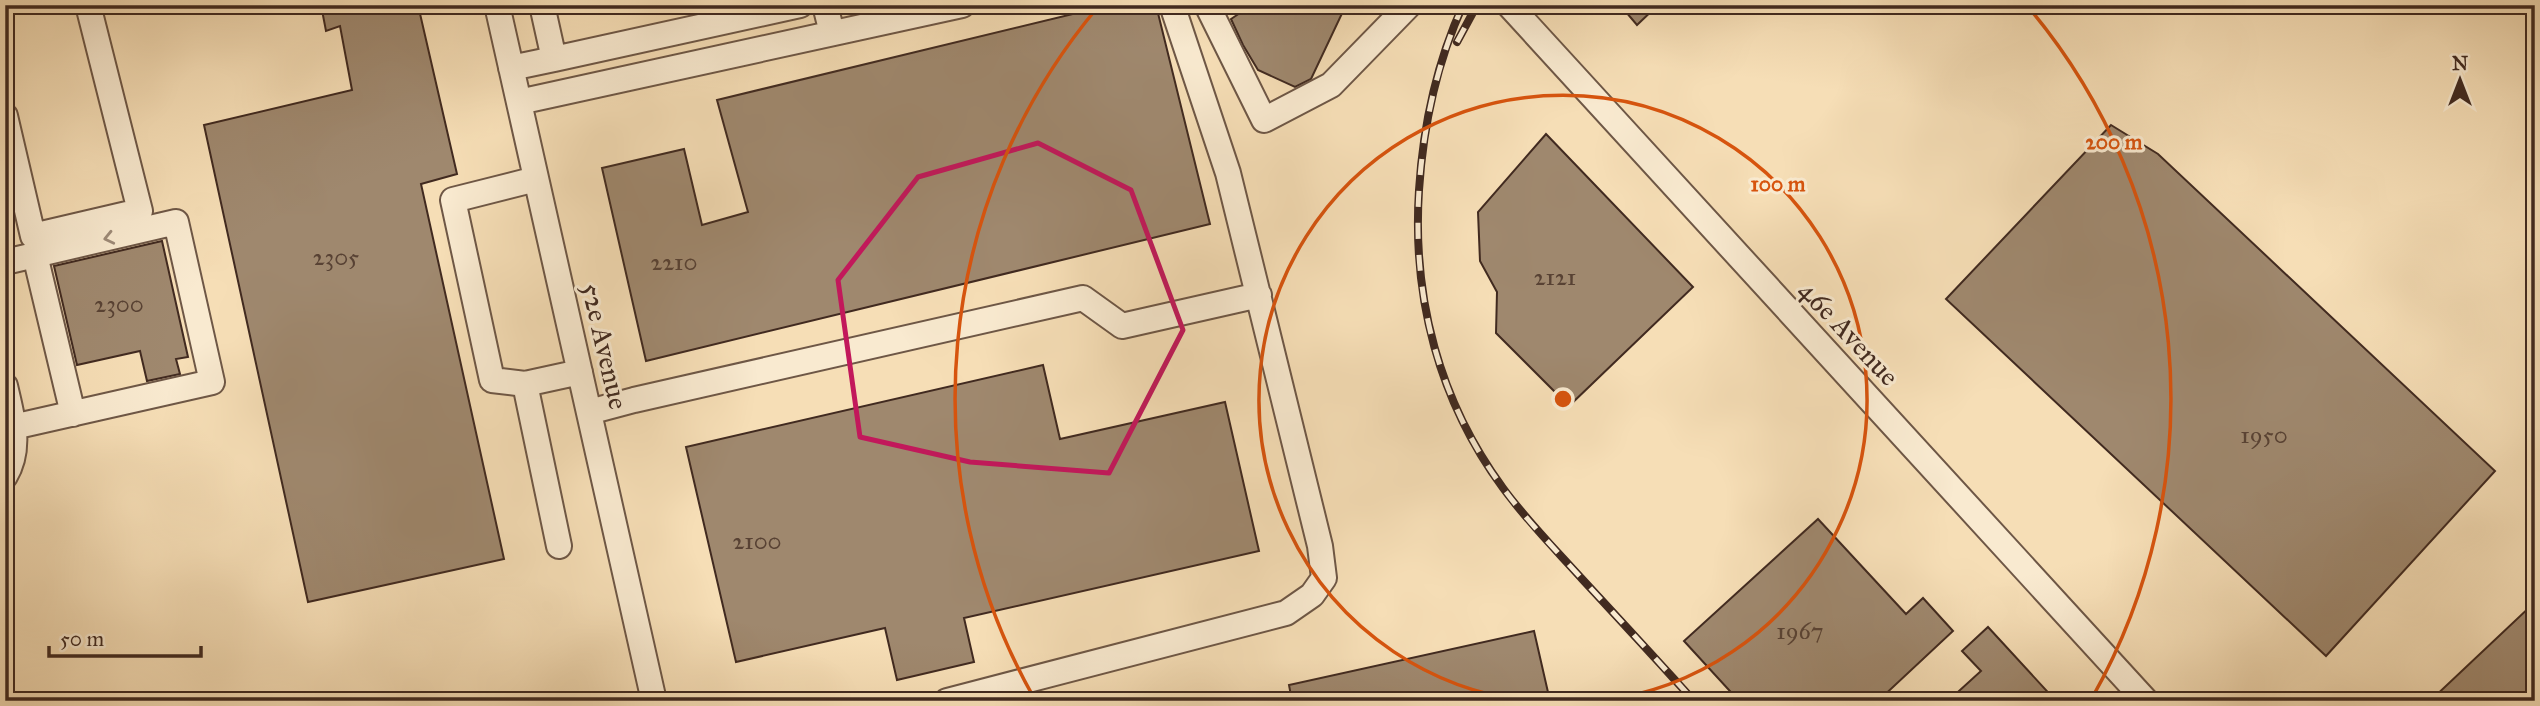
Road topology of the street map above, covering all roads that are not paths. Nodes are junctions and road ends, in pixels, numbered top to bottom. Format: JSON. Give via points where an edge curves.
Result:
{"nodes":[{"id":1,"x":88,"y":5,"type":"edge"},
{"id":2,"x":497,"y":5,"type":"edge"},
{"id":3,"x":542,"y":5,"type":"edge"},
{"id":4,"x":800,"y":5,"type":"edge"},
{"id":5,"x":825,"y":5,"type":"edge"},
{"id":6,"x":962,"y":5,"type":"edge"},
{"id":7,"x":1172,"y":5,"type":"edge"},
{"id":8,"x":1207,"y":5,"type":"edge"},
{"id":9,"x":1409,"y":5,"type":"edge"},
{"id":10,"x":1509,"y":5,"type":"edge"},
{"id":11,"x":927,"y":9,"type":"edge"},
{"id":12,"x":726,"y":22,"type":"junction"},
{"id":13,"x":832,"y":33,"type":"junction"},
{"id":14,"x":611,"y":47,"type":"junction"},
{"id":15,"x":735,"y":55,"type":"junction"},
{"id":16,"x":554,"y":59,"type":"junction"},
{"id":17,"x":511,"y":68,"type":"junction"},
{"id":18,"x":618,"y":80,"type":"junction"},
{"id":19,"x":519,"y":102,"type":"junction"},
{"id":20,"x":5,"y":116,"type":"edge"},
{"id":21,"x":536,"y":179,"type":"junction"},
{"id":22,"x":35,"y":255,"type":"junction"},
{"id":23,"x":5,"y":262,"type":"edge"},
{"id":24,"x":1259,"y":295,"type":"junction"},
{"id":25,"x":580,"y":372,"type":"junction"},
{"id":26,"x":525,"y":384,"type":"junction"},
{"id":27,"x":5,"y":386,"type":"edge"},
{"id":28,"x":589,"y":412,"type":"junction"},
{"id":29,"x":73,"y":414,"type":"junction"},
{"id":30,"x":13,"y":427,"type":"junction"},
{"id":31,"x":5,"y":476,"type":"edge"},
{"id":32,"x":559,"y":546,"type":"dead end"},
{"id":33,"x":654,"y":701,"type":"edge"},
{"id":34,"x":947,"y":701,"type":"edge"},
{"id":35,"x":2146,"y":701,"type":"edge"}],
"edges":[{"from":1,"to":20,"type":"street","via":[[140,211],[33,236]]},
{"from":2,"to":17,"type":"street","name":"52e Avenue"},
{"from":3,"to":16,"type":"street"},
{"from":4,"to":12,"type":"street"},
{"from":5,"to":13,"type":"street"},
{"from":6,"to":11,"type":"street"},
{"from":7,"to":24,"type":"street","via":[[1228,173]]},
{"from":8,"to":9,"type":"street","via":[[1264,120],[1331,85]]},
{"from":10,"to":35,"type":"street","name":"46e Avenue"},
{"from":11,"to":13,"type":"street"},
{"from":12,"to":14,"type":"street"},
{"from":12,"to":15,"type":"street"},
{"from":13,"to":15,"type":"street"},
{"from":14,"to":16,"type":"street"},
{"from":14,"to":18,"type":"street"},
{"from":15,"to":18,"type":"street"},
{"from":16,"to":17,"type":"street"},
{"from":17,"to":19,"type":"street","name":"52e Avenue"},
{"from":18,"to":19,"type":"street"},
{"from":19,"to":21,"type":"street","name":"52e Avenue"},
{"from":21,"to":25,"type":"street","name":"52e Avenue"},
{"from":21,"to":26,"type":"street","via":[[453,200],[492,380]]},
{"from":22,"to":23,"type":"street"},
{"from":22,"to":29,"type":"street"},
{"from":29,"to":22,"type":"street","one_way":true,"via":[[212,382],[176,222]]},
{"from":24,"to":28,"type":"street","via":[[1122,326],[1083,298]]},
{"from":24,"to":34,"type":"street","via":[[1320,546],[1324,578],[1312,595],[1286,612]]},
{"from":25,"to":26,"type":"street"},
{"from":25,"to":28,"type":"street","name":"52e Avenue"},
{"from":26,"to":32,"type":"street"},
{"from":27,"to":30,"type":"street"},
{"from":28,"to":33,"type":"street","name":"52e Avenue"},
{"from":29,"to":30,"type":"street"},
{"from":30,"to":31,"type":"street","via":[[15,451]]}]}
